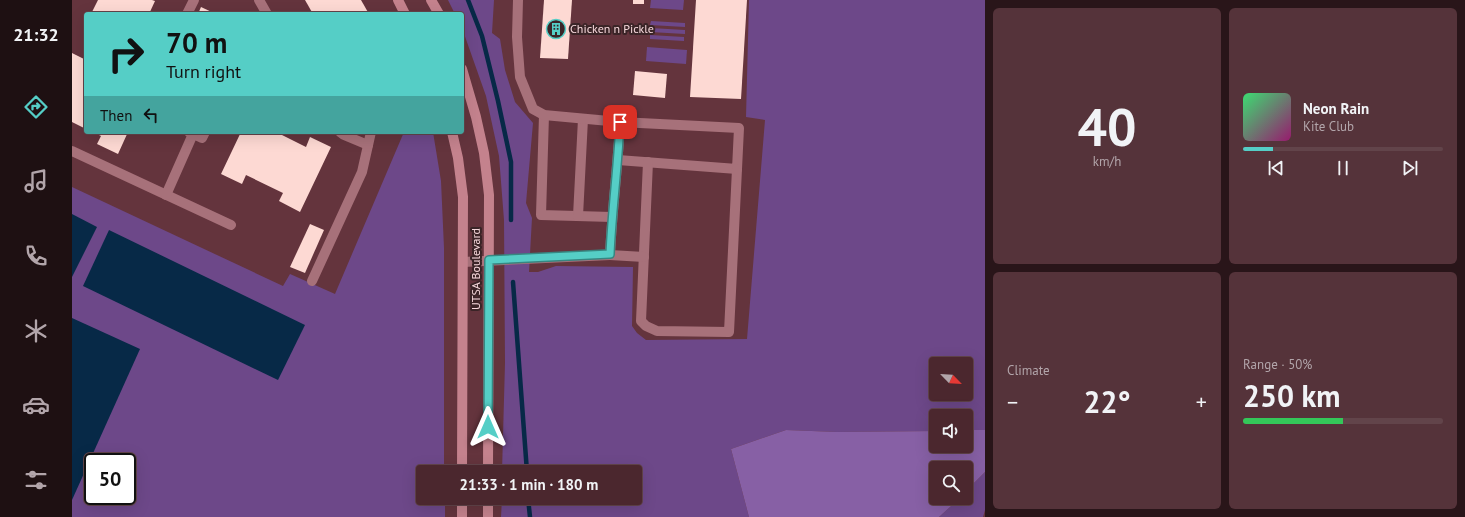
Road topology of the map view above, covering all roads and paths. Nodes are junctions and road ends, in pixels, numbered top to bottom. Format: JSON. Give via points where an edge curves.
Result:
{"nodes":[{"id":1,"x":194,"y":0,"type":"edge"},
{"id":2,"x":259,"y":0,"type":"edge"},
{"id":3,"x":398,"y":0,"type":"edge"},
{"id":4,"x":431,"y":0,"type":"edge"},
{"id":5,"x":518,"y":0,"type":"edge"},
{"id":6,"x":188,"y":12,"type":"edge"},
{"id":7,"x":266,"y":12,"type":"edge"},
{"id":8,"x":404,"y":12,"type":"edge"},
{"id":9,"x":438,"y":12,"type":"edge"},
{"id":10,"x":464,"y":76,"type":"edge"},
{"id":11,"x":544,"y":115,"type":"junction"},
{"id":12,"x":583,"y":119,"type":"junction"},
{"id":13,"x":620,"y":122,"type":"junction"},
{"id":14,"x":191,"y":134,"type":"edge"},
{"id":15,"x":193,"y":134,"type":"edge"},
{"id":16,"x":203,"y":134,"type":"edge"},
{"id":17,"x":343,"y":134,"type":"edge"},
{"id":18,"x":371,"y":134,"type":"edge"},
{"id":19,"x":452,"y":134,"type":"edge"},
{"id":20,"x":368,"y":145,"type":"junction"},
{"id":21,"x":72,"y":151,"type":"edge"},
{"id":22,"x":618,"y":160,"type":"junction"},
{"id":23,"x":648,"y":162,"type":"junction"},
{"id":24,"x":737,"y":169,"type":"junction"},
{"id":25,"x":166,"y":194,"type":"junction"},
{"id":26,"x":578,"y":216,"type":"junction"},
{"id":27,"x":612,"y":217,"type":"junction"},
{"id":28,"x":231,"y":225,"type":"dead end"},
{"id":29,"x":610,"y":254,"type":"junction"},
{"id":30,"x":644,"y":257,"type":"junction"},
{"id":31,"x":489,"y":260,"type":"junction"},
{"id":32,"x":462,"y":262,"type":"junction"},
{"id":33,"x":312,"y":281,"type":"dead end"},
{"id":34,"x":462,"y":465,"type":"edge"},
{"id":35,"x":488,"y":465,"type":"edge"},
{"id":36,"x":462,"y":505,"type":"edge"},
{"id":37,"x":488,"y":505,"type":"edge"},
{"id":38,"x":462,"y":517,"type":"edge"},
{"id":39,"x":488,"y":517,"type":"edge"}],
"edges":[{"from":1,"to":6,"type":"lane"},
{"from":2,"to":7,"type":"lane"},
{"from":3,"to":8,"type":"main road"},
{"from":4,"to":9,"type":"main road"},
{"from":5,"to":11,"type":"lane","via":[[520,77],[533,109]]},
{"from":10,"to":31,"type":"main road","name":"UTSA Boulevard","via":[[484,153],[489,195]]},
{"from":11,"to":12,"type":"lane"},
{"from":11,"to":26,"type":"lane","via":[[541,215]]},
{"from":12,"to":13,"type":"lane"},
{"from":12,"to":26,"type":"lane"},
{"from":13,"to":22,"type":"lane"},
{"from":13,"to":24,"type":"lane","via":[[739,128]]},
{"from":14,"to":25,"type":"lane"},
{"from":15,"to":16,"type":"lane","via":[[202,138]]},
{"from":17,"to":20,"type":"lane"},
{"from":18,"to":20,"type":"lane"},
{"from":19,"to":32,"type":"main road","name":"UTSA Boulevard","via":[[463,197]]},
{"from":20,"to":33,"type":"lane","via":[[362,172]]},
{"from":21,"to":25,"type":"lane"},
{"from":22,"to":23,"type":"lane"},
{"from":22,"to":27,"type":"lane"},
{"from":23,"to":24,"type":"lane"},
{"from":23,"to":30,"type":"lane"},
{"from":24,"to":30,"type":"lane","via":[[729,332],[657,331],[646,326],[641,321]]},
{"from":25,"to":28,"type":"lane"},
{"from":26,"to":27,"type":"lane"},
{"from":27,"to":29,"type":"lane"},
{"from":29,"to":30,"type":"lane"},
{"from":29,"to":31,"type":"lane"},
{"from":31,"to":32,"type":"lane"},
{"from":31,"to":35,"type":"main road","name":"UTSA Boulevard"},
{"from":32,"to":34,"type":"main road","name":"UTSA Boulevard"},
{"from":36,"to":38,"type":"main road"},
{"from":37,"to":39,"type":"main road"}]}
